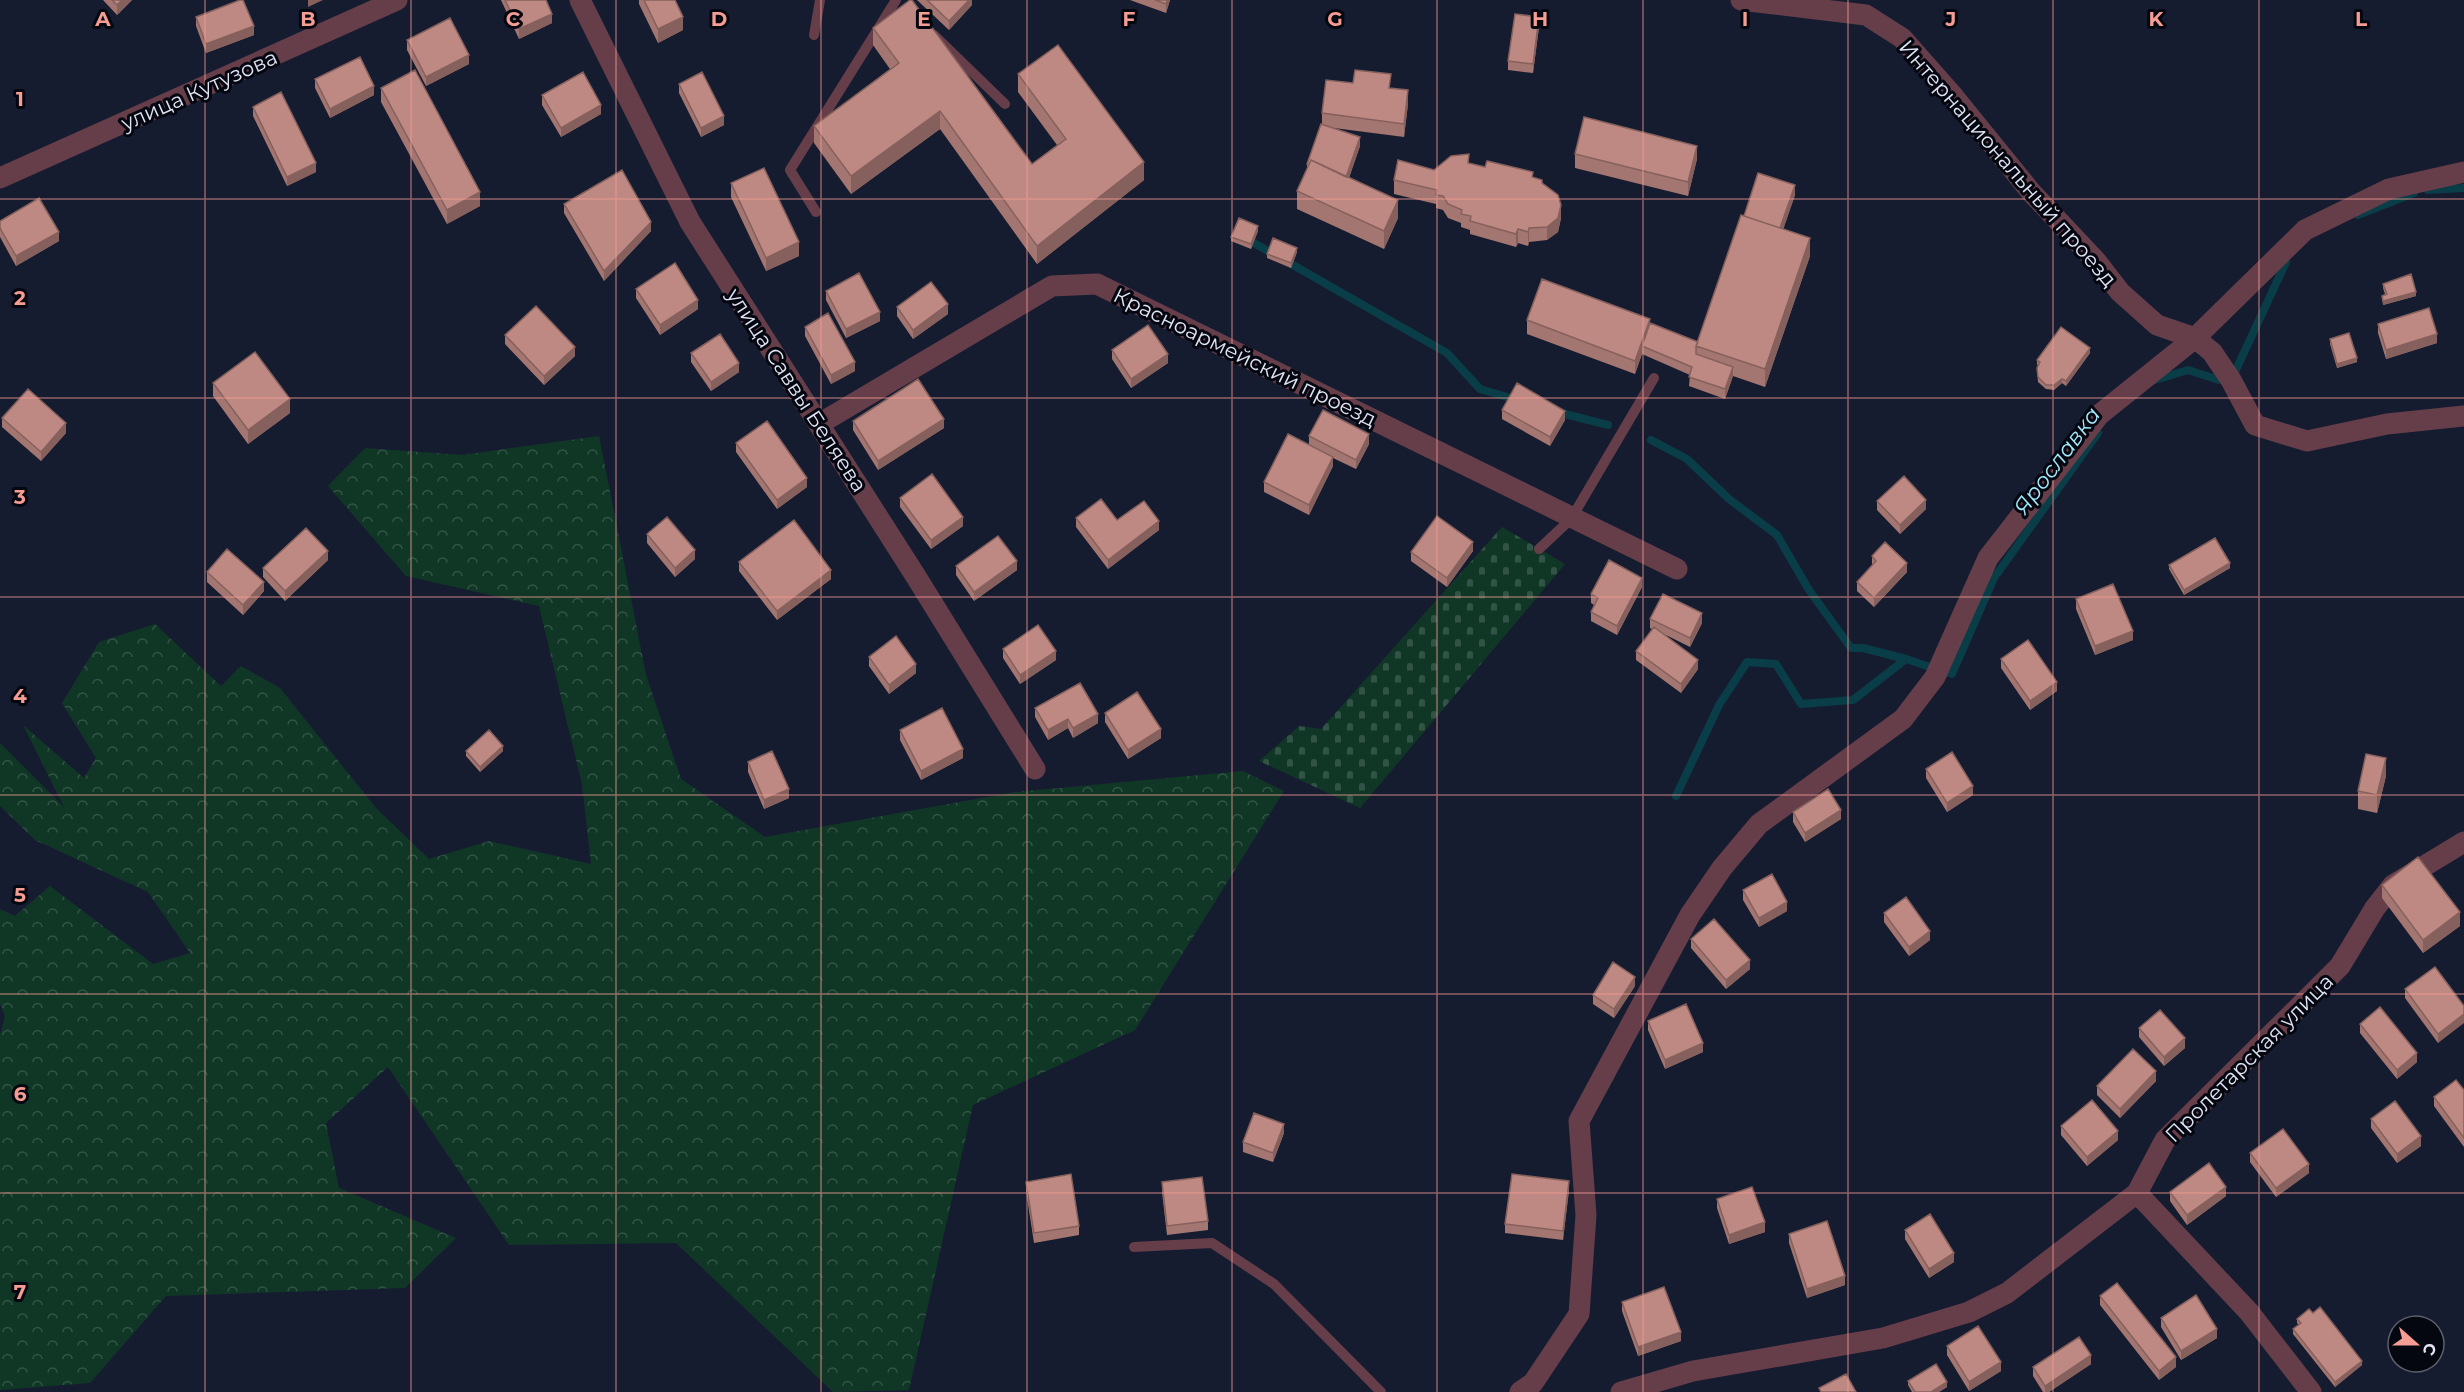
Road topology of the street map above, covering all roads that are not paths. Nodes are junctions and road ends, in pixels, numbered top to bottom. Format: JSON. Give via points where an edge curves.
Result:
{"nodes":[{"id":1,"x":397,"y":0,"type":"edge"},
{"id":2,"x":580,"y":0,"type":"edge"},
{"id":3,"x":820,"y":0,"type":"edge"},
{"id":4,"x":1741,"y":0,"type":"edge"},
{"id":5,"x":901,"y":3,"type":"edge"},
{"id":6,"x":1774,"y":3,"type":"edge"},
{"id":7,"x":924,"y":24,"type":"edge"},
{"id":8,"x":814,"y":35,"type":"dead end"},
{"id":9,"x":1005,"y":104,"type":"dead end"},
{"id":10,"x":2464,"y":172,"type":"edge"},
{"id":11,"x":0,"y":178,"type":"edge"},
{"id":12,"x":816,"y":212,"type":"dead end"},
{"id":13,"x":2195,"y":338,"type":"junction"},
{"id":14,"x":1654,"y":378,"type":"dead end"},
{"id":15,"x":2464,"y":416,"type":"edge"},
{"id":16,"x":819,"y":424,"type":"junction"},
{"id":17,"x":1571,"y":519,"type":"junction"},
{"id":18,"x":1539,"y":549,"type":"dead end"},
{"id":19,"x":1677,"y":569,"type":"dead end"},
{"id":20,"x":1035,"y":769,"type":"dead end"},
{"id":21,"x":2464,"y":842,"type":"edge"},
{"id":22,"x":2137,"y":1193,"type":"junction"},
{"id":23,"x":1134,"y":1247,"type":"dead end"},
{"id":24,"x":1381,"y":1392,"type":"edge"},
{"id":25,"x":1520,"y":1392,"type":"edge"},
{"id":26,"x":1621,"y":1392,"type":"edge"},
{"id":27,"x":2311,"y":1392,"type":"edge"}],
"edges":[{"from":1,"to":11,"type":"street","name":"улица Кутузова"},
{"from":2,"to":16,"type":"street","name":"улица Саввы Беляева","via":[[690,222]]},
{"from":3,"to":8,"type":"lane"},
{"from":4,"to":6,"type":"street","name":"Интернациональный проезд"},
{"from":5,"to":12,"type":"lane","via":[[790,170]]},
{"from":6,"to":13,"type":"street","name":"Интернациональный проезд","via":[[1866,15],[1902,38],[2120,292],[2157,325]]},
{"from":7,"to":9,"type":"lane"},
{"from":10,"to":13,"type":"street","via":[[2389,189],[2305,230]]},
{"from":13,"to":15,"type":"street","via":[[2212,352],[2229,376],[2255,425],[2307,441],[2387,424]]},
{"from":13,"to":25,"type":"street","via":[[2099,415],[1988,558],[1935,677],[1903,719],[1759,824],[1690,915],[1579,1122],[1586,1215],[1579,1314],[1533,1383]]},
{"from":14,"to":17,"type":"lane"},
{"from":16,"to":17,"type":"street","name":"Красноармейский проезд","via":[[1052,286],[1097,284]]},
{"from":16,"to":20,"type":"street","name":"улица Саввы Беляева"},
{"from":17,"to":18,"type":"lane"},
{"from":17,"to":19,"type":"street","name":"Красноармейский проезд"},
{"from":21,"to":22,"type":"street","name":"Пролетарская улица","via":[[2393,885],[2340,966],[2165,1140]]},
{"from":22,"to":26,"type":"street","name":"Пролетарская улица","via":[[2007,1293],[1969,1312],[1882,1338],[1693,1371]]},
{"from":22,"to":27,"type":"street","via":[[2249,1312]]},
{"from":23,"to":24,"type":"lane","via":[[1212,1243],[1274,1284]]}]}
